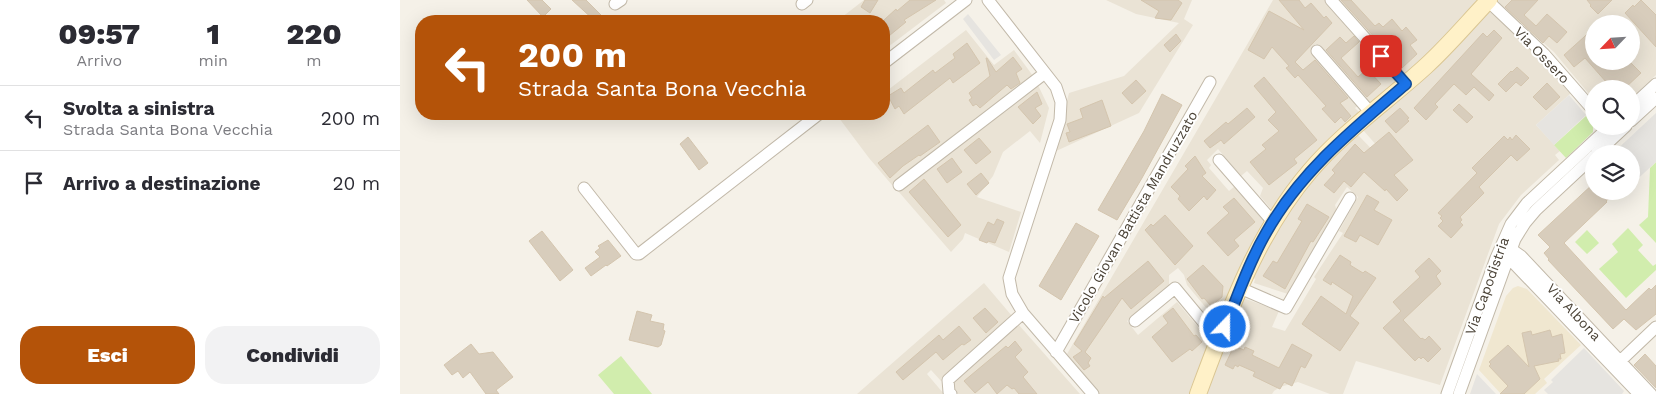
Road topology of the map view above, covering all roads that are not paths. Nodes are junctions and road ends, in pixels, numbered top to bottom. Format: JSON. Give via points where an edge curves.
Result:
{"nodes":[{"id":1,"x":966,"y":0,"type":"edge"},
{"id":2,"x":988,"y":0,"type":"edge"},
{"id":3,"x":1332,"y":0,"type":"edge"},
{"id":4,"x":1488,"y":0,"type":"edge"},
{"id":5,"x":1317,"y":51,"type":"dead end"},
{"id":6,"x":890,"y":58,"type":"edge"},
{"id":7,"x":1045,"y":73,"type":"junction"},
{"id":8,"x":1210,"y":82,"type":"dead end"},
{"id":9,"x":1406,"y":84,"type":"junction"},
{"id":10,"x":1656,"y":84,"type":"edge"},
{"id":11,"x":1656,"y":98,"type":"edge"},
{"id":12,"x":1640,"y":99,"type":"edge"},
{"id":13,"x":1585,"y":101,"type":"edge"},
{"id":14,"x":1371,"y":113,"type":"junction"},
{"id":15,"x":1640,"y":113,"type":"edge"},
{"id":16,"x":811,"y":120,"type":"edge"},
{"id":17,"x":1603,"y":135,"type":"edge"},
{"id":18,"x":1219,"y":160,"type":"dead end"},
{"id":19,"x":1585,"y":164,"type":"edge"},
{"id":20,"x":899,"y":185,"type":"dead end"},
{"id":21,"x":584,"y":188,"type":"dead end"},
{"id":22,"x":1350,"y":198,"type":"dead end"},
{"id":23,"x":1272,"y":222,"type":"junction"},
{"id":24,"x":1520,"y":232,"type":"junction"},
{"id":25,"x":1506,"y":251,"type":"junction"},
{"id":26,"x":1528,"y":263,"type":"junction"},
{"id":27,"x":1526,"y":276,"type":"junction"},
{"id":28,"x":1498,"y":285,"type":"junction"},
{"id":29,"x":1240,"y":288,"type":"junction"},
{"id":30,"x":1023,"y":313,"type":"junction"},
{"id":31,"x":1135,"y":321,"type":"dead end"},
{"id":32,"x":1656,"y":327,"type":"edge"},
{"id":33,"x":1219,"y":341,"type":"junction"},
{"id":34,"x":1056,"y":352,"type":"junction"},
{"id":35,"x":1617,"y":364,"type":"junction"},
{"id":36,"x":951,"y":394,"type":"edge"},
{"id":37,"x":1093,"y":394,"type":"edge"},
{"id":38,"x":1198,"y":394,"type":"edge"},
{"id":39,"x":1447,"y":394,"type":"edge"},
{"id":40,"x":1459,"y":394,"type":"edge"},
{"id":41,"x":1638,"y":394,"type":"edge"},
{"id":42,"x":1651,"y":394,"type":"edge"}],
"edges":[{"from":1,"to":6,"type":"street"},
{"from":2,"to":7,"type":"street"},
{"from":3,"to":9,"type":"street"},
{"from":4,"to":9,"type":"street"},
{"from":4,"to":13,"type":"street","name":"Via Ossero","via":[[1544,54]]},
{"from":5,"to":14,"type":"street"},
{"from":7,"to":20,"type":"street"},
{"from":7,"to":30,"type":"street","via":[[1056,87],[1061,102],[1060,120],[1009,278],[1012,294]]},
{"from":8,"to":34,"type":"street","name":"Vicolo Giovan Battista Mandruzzato"},
{"from":9,"to":14,"type":"street"},
{"from":10,"to":12,"type":"street"},
{"from":11,"to":15,"type":"street"},
{"from":14,"to":23,"type":"street","via":[[1311,170]]},
{"from":16,"to":21,"type":"street","via":[[639,254]]},
{"from":17,"to":25,"type":"street","name":"Via Capodistria","via":[[1527,203],[1511,224]]},
{"from":18,"to":23,"type":"street"},
{"from":19,"to":24,"type":"street","name":"Via Capodistria","via":[[1536,210]]},
{"from":22,"to":29,"type":"street","via":[[1286,308]]},
{"from":23,"to":29,"type":"street"},
{"from":24,"to":25,"type":"street","name":"Via Capodistria"},
{"from":24,"to":26,"type":"street","name":"Via Albona"},
{"from":25,"to":26,"type":"street","name":"Via Albona","via":[[1521,256]]},
{"from":25,"to":27,"type":"street","name":"Via Albona"},
{"from":25,"to":28,"type":"street","name":"Via Capodistria"},
{"from":25,"to":39,"type":"street","name":"Via Capodistria"},
{"from":26,"to":35,"type":"street","name":"Via Albona"},
{"from":27,"to":28,"type":"street","via":[[1511,276]]},
{"from":27,"to":35,"type":"street","name":"Via Albona"},
{"from":28,"to":40,"type":"street","name":"Via Capodistria"},
{"from":29,"to":33,"type":"street"},
{"from":30,"to":34,"type":"street"},
{"from":30,"to":36,"type":"street","via":[[948,380]]},
{"from":31,"to":33,"type":"street","via":[[1175,288]]},
{"from":32,"to":35,"type":"street"},
{"from":33,"to":38,"type":"street"},
{"from":34,"to":37,"type":"street"},
{"from":35,"to":41,"type":"street","name":"Via Albona"},
{"from":35,"to":42,"type":"street","name":"Via Albona"}]}
